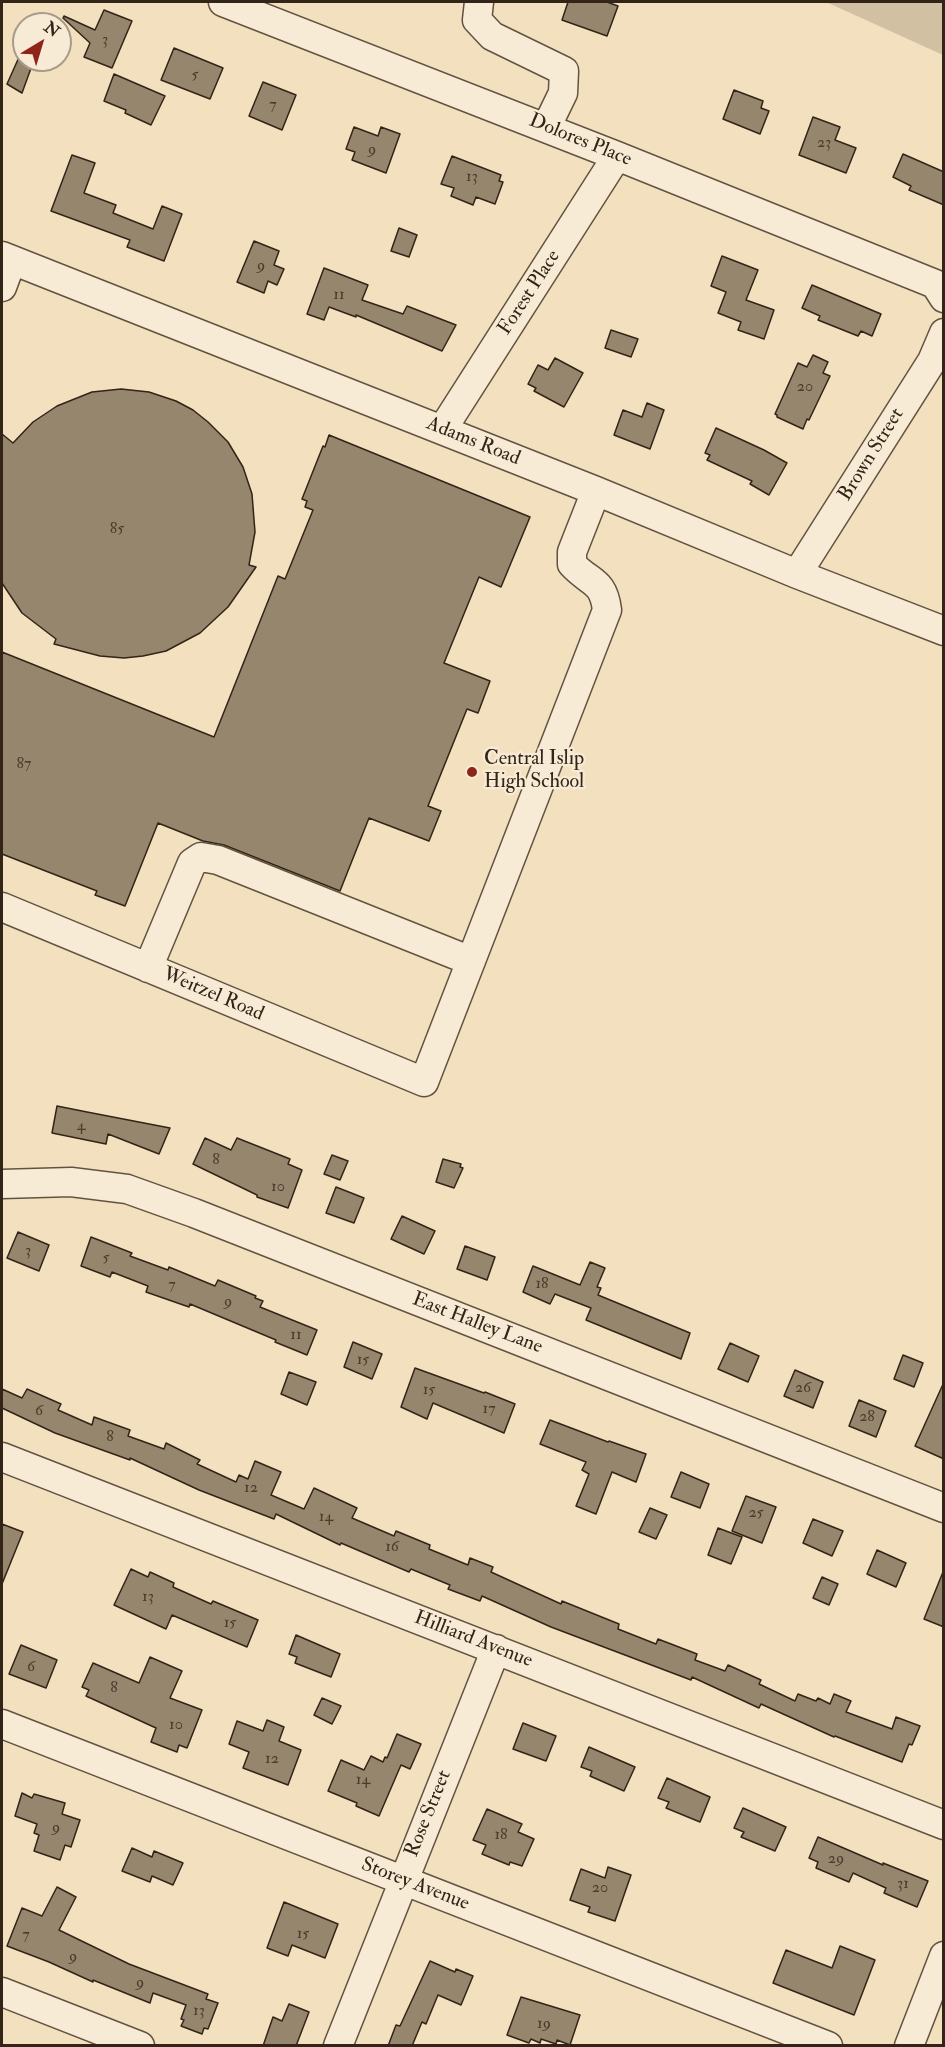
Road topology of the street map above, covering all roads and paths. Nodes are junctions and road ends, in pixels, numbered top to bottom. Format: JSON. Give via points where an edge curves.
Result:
{"nodes":[{"id":1,"x":223,"y":2,"type":"edge"},
{"id":2,"x":478,"y":2,"type":"edge"},
{"id":3,"x":546,"y":128,"type":"junction"},
{"id":4,"x":617,"y":156,"type":"junction"},
{"id":5,"x":7,"y":258,"type":"edge"},
{"id":6,"x":2,"y":287,"type":"edge"},
{"id":7,"x":939,"y":291,"type":"edge"},
{"id":8,"x":944,"y":333,"type":"edge"},
{"id":9,"x":442,"y":430,"type":"junction"},
{"id":10,"x":596,"y":491,"type":"junction"},
{"id":11,"x":797,"y":574,"type":"junction"},
{"id":12,"x":944,"y":631,"type":"edge"},
{"id":13,"x":2,"y":907,"type":"edge"},
{"id":14,"x":471,"y":961,"type":"junction"},
{"id":15,"x":148,"y":968,"type":"junction"},
{"id":16,"x":2,"y":1184,"type":"edge"},
{"id":17,"x":2,"y":1457,"type":"edge"},
{"id":18,"x":944,"y":1508,"type":"edge"},
{"id":19,"x":496,"y":1649,"type":"junction"},
{"id":20,"x":2,"y":1724,"type":"edge"},
{"id":21,"x":944,"y":1825,"type":"edge"},
{"id":22,"x":402,"y":1881,"type":"junction"},
{"id":23,"x":944,"y":1956,"type":"edge"},
{"id":24,"x":2,"y":1992,"type":"edge"},
{"id":25,"x":140,"y":2046,"type":"edge"},
{"id":26,"x":338,"y":2046,"type":"edge"},
{"id":27,"x":828,"y":2046,"type":"edge"},
{"id":28,"x":909,"y":2046,"type":"edge"}],
"edges":[{"from":1,"to":3,"type":"street","name":"Dolores Place"},
{"from":2,"to":3,"type":"street","via":[[477,20],[492,36],[564,71],[563,93]]},
{"from":3,"to":4,"type":"street","name":"Dolores Place"},
{"from":4,"to":7,"type":"street","name":"Dolores Place"},
{"from":4,"to":9,"type":"street","name":"Forest Place"},
{"from":5,"to":6,"type":"street"},
{"from":5,"to":9,"type":"street","name":"Adams Road"},
{"from":8,"to":11,"type":"street","name":"Brown Street","via":[[932,361]]},
{"from":9,"to":10,"type":"street","name":"Adams Road"},
{"from":10,"to":11,"type":"street","name":"Adams Road"},
{"from":10,"to":14,"type":"street","via":[[572,552],[572,564],[597,583],[607,610]]},
{"from":11,"to":12,"type":"street","name":"Adams Road"},
{"from":13,"to":15,"type":"street","name":"Weitzel Road"},
{"from":14,"to":15,"type":"street","via":[[218,860],[201,857],[192,863]]},
{"from":14,"to":15,"type":"street","name":"Weitzel Road","via":[[424,1082]]},
{"from":16,"to":18,"type":"street","name":"East Halley Lane","via":[[71,1182],[127,1188]]},
{"from":17,"to":19,"type":"street","name":"Hilliard Avenue"},
{"from":19,"to":21,"type":"street","name":"Hilliard Avenue"},
{"from":19,"to":22,"type":"street","name":"Rose Street"},
{"from":20,"to":22,"type":"street","name":"Storey Avenue"},
{"from":22,"to":26,"type":"street","name":"Rose Street"},
{"from":22,"to":27,"type":"street","name":"Storey Avenue"},
{"from":23,"to":28,"type":"street"},
{"from":24,"to":25,"type":"street"}]}
